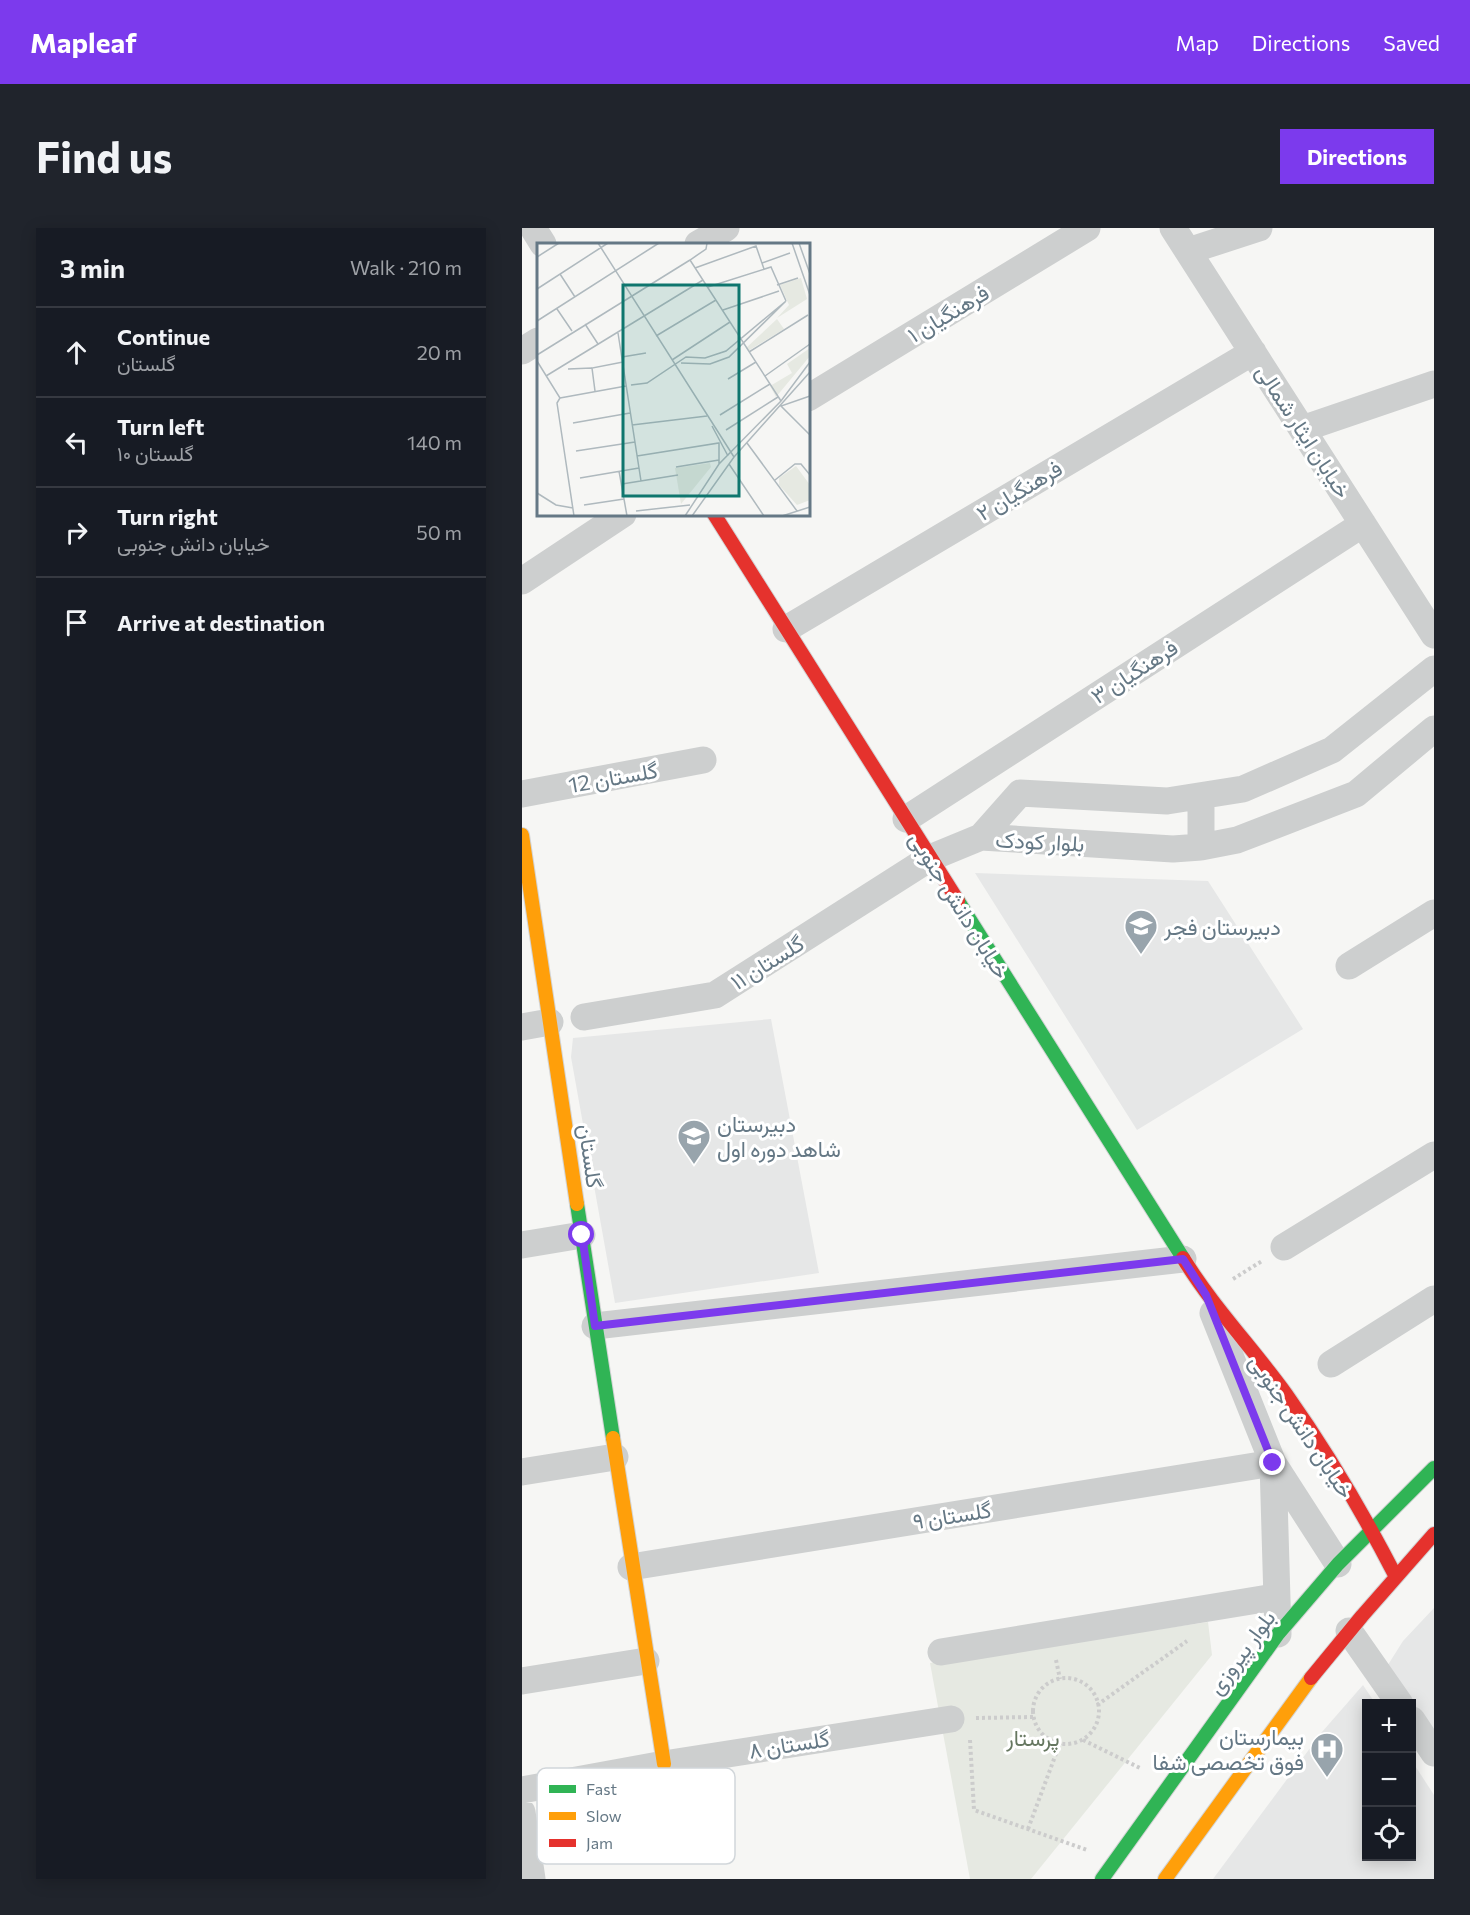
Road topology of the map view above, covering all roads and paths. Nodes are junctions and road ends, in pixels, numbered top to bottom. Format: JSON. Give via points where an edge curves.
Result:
{"nodes":[{"id":1,"x":533,"y":228,"type":"edge"},
{"id":2,"x":726,"y":228,"type":"edge"},
{"id":3,"x":1087,"y":228,"type":"edge"},
{"id":4,"x":1173,"y":228,"type":"edge"},
{"id":5,"x":1258,"y":228,"type":"edge"},
{"id":6,"x":542,"y":243,"type":"edge"},
{"id":7,"x":700,"y":243,"type":"edge"},
{"id":8,"x":1188,"y":250,"type":"junction"},
{"id":9,"x":537,"y":342,"type":"edge"},
{"id":10,"x":522,"y":351,"type":"edge"},
{"id":11,"x":1253,"y":352,"type":"junction"},
{"id":12,"x":1434,"y":384,"type":"edge"},
{"id":13,"x":810,"y":397,"type":"edge"},
{"id":14,"x":1302,"y":429,"type":"junction"},
{"id":15,"x":620,"y":516,"type":"edge"},
{"id":16,"x":715,"y":516,"type":"edge"},
{"id":17,"x":1363,"y":524,"type":"junction"},
{"id":18,"x":522,"y":581,"type":"edge"},
{"id":19,"x":786,"y":629,"type":"junction"},
{"id":20,"x":1434,"y":635,"type":"edge"},
{"id":21,"x":1434,"y":669,"type":"edge"},
{"id":22,"x":1434,"y":729,"type":"edge"},
{"id":23,"x":1000,"y":758,"type":"junction"},
{"id":24,"x":703,"y":760,"type":"dead end"},
{"id":25,"x":1020,"y":793,"type":"junction"},
{"id":26,"x":522,"y":794,"type":"edge"},
{"id":27,"x":1201,"y":797,"type":"junction"},
{"id":28,"x":906,"y":819,"type":"junction"},
{"id":29,"x":522,"y":835,"type":"edge"},
{"id":30,"x":981,"y":837,"type":"junction"},
{"id":31,"x":1201,"y":847,"type":"junction"},
{"id":32,"x":930,"y":858,"type":"junction"},
{"id":33,"x":1434,"y":913,"type":"edge"},
{"id":34,"x":1349,"y":966,"type":"dead end"},
{"id":35,"x":584,"y":1017,"type":"dead end"},
{"id":36,"x":550,"y":1022,"type":"junction"},
{"id":37,"x":522,"y":1027,"type":"edge"},
{"id":38,"x":1434,"y":1155,"type":"edge"},
{"id":39,"x":582,"y":1235,"type":"junction"},
{"id":40,"x":522,"y":1245,"type":"edge"},
{"id":41,"x":1284,"y":1247,"type":"joint"},
{"id":42,"x":1183,"y":1259,"type":"junction"},
{"id":43,"x":1206,"y":1295,"type":"junction"},
{"id":44,"x":1434,"y":1299,"type":"edge"},
{"id":45,"x":595,"y":1326,"type":"junction"},
{"id":46,"x":1331,"y":1364,"type":"dead end"},
{"id":47,"x":615,"y":1457,"type":"junction"},
{"id":48,"x":1273,"y":1463,"type":"junction"},
{"id":49,"x":1434,"y":1468,"type":"edge"},
{"id":50,"x":522,"y":1472,"type":"edge"},
{"id":51,"x":1372,"y":1531,"type":"junction"},
{"id":52,"x":1434,"y":1534,"type":"edge"},
{"id":53,"x":631,"y":1567,"type":"junction"},
{"id":54,"x":1357,"y":1568,"type":"junction"},
{"id":55,"x":1395,"y":1575,"type":"junction"},
{"id":56,"x":1275,"y":1597,"type":"junction"},
{"id":57,"x":1350,"y":1631,"type":"junction"},
{"id":58,"x":1278,"y":1634,"type":"junction"},
{"id":59,"x":1191,"y":1637,"type":"dead end"},
{"id":60,"x":942,"y":1652,"type":"dead end"},
{"id":61,"x":646,"y":1661,"type":"junction"},
{"id":62,"x":522,"y":1681,"type":"edge"},
{"id":63,"x":1397,"y":1699,"type":"edge"},
{"id":64,"x":1097,"y":1705,"type":"junction"},
{"id":65,"x":1033,"y":1717,"type":"junction"},
{"id":66,"x":960,"y":1719,"type":"junction"},
{"id":67,"x":1416,"y":1726,"type":"edge"},
{"id":68,"x":1083,"y":1740,"type":"junction"},
{"id":69,"x":1060,"y":1743,"type":"junction"},
{"id":70,"x":1434,"y":1753,"type":"edge"},
{"id":71,"x":664,"y":1764,"type":"junction"},
{"id":72,"x":642,"y":1768,"type":"edge"},
{"id":73,"x":1173,"y":1784,"type":"junction"},
{"id":74,"x":537,"y":1787,"type":"edge"},
{"id":75,"x":522,"y":1790,"type":"edge"},
{"id":76,"x":522,"y":1812,"type":"edge"},
{"id":77,"x":1028,"y":1829,"type":"junction"},
{"id":78,"x":1116,"y":1861,"type":"junction"},
{"id":79,"x":532,"y":1879,"type":"edge"},
{"id":80,"x":1102,"y":1879,"type":"edge"},
{"id":81,"x":1165,"y":1879,"type":"edge"}],
"edges":[{"from":1,"to":6,"type":"street"},
{"from":2,"to":7,"type":"street"},
{"from":3,"to":13,"type":"street","name":"فرهنگیان ۱"},
{"from":4,"to":8,"type":"street","name":"خیابان ایثار شمالی"},
{"from":5,"to":8,"type":"street"},
{"from":8,"to":11,"type":"street","name":"خیابان ایثار شمالی"},
{"from":9,"to":10,"type":"street"},
{"from":11,"to":14,"type":"street","name":"خیابان ایثار شمالی"},
{"from":11,"to":19,"type":"street","name":"فرهنگیان ۲"},
{"from":12,"to":14,"type":"street"},
{"from":14,"to":17,"type":"street","name":"خیابان ایثار شمالی"},
{"from":15,"to":18,"type":"street"},
{"from":16,"to":19,"type":"street","name":"خیابان دانش جنوبی"},
{"from":17,"to":20,"type":"street","name":"خیابان ایثار شمالی"},
{"from":17,"to":23,"type":"street","name":"فرهنگیان ۳"},
{"from":19,"to":28,"type":"street","name":"خیابان دانش جنوبی"},
{"from":21,"to":27,"type":"street","name":"بلوار کودک","via":[[1332,750],[1243,789]]},
{"from":22,"to":31,"type":"street","name":"بلوار کودک","via":[[1356,794],[1237,840]]},
{"from":23,"to":25,"type":"street"},
{"from":23,"to":28,"type":"street","name":"فرهنگیان ۳"},
{"from":24,"to":26,"type":"street","name":"گلستان 12"},
{"from":25,"to":27,"type":"street","name":"بلوار کودک","via":[[1167,801]]},
{"from":25,"to":30,"type":"street","name":"بلوار کودک"},
{"from":27,"to":31,"type":"street"},
{"from":28,"to":32,"type":"street","name":"خیابان دانش جنوبی"},
{"from":29,"to":36,"type":"street","name":"گلستان"},
{"from":30,"to":31,"type":"street","name":"بلوار کودک","via":[[1173,849]]},
{"from":30,"to":32,"type":"street","name":"گلستان ۱۱"},
{"from":32,"to":35,"type":"street","name":"گلستان ۱۱","via":[[715,995]]},
{"from":32,"to":42,"type":"street","name":"خیابان دانش جنوبی"},
{"from":33,"to":34,"type":"street"},
{"from":36,"to":37,"type":"street"},
{"from":36,"to":39,"type":"street","name":"گلستان"},
{"from":38,"to":41,"type":"street"},
{"from":39,"to":40,"type":"street"},
{"from":39,"to":45,"type":"street","name":"گلستان"},
{"from":41,"to":43,"type":"path"},
{"from":42,"to":43,"type":"street","name":"خیابان دانش جنوبی"},
{"from":42,"to":45,"type":"street"},
{"from":43,"to":48,"type":"street","name":"خیابان دانش جنوبی"},
{"from":43,"to":51,"type":"street","name":"خیابان دانش جنوبی","via":[[1286,1394]]},
{"from":44,"to":46,"type":"street"},
{"from":45,"to":47,"type":"street","name":"گلستان"},
{"from":47,"to":50,"type":"street"},
{"from":47,"to":53,"type":"street","name":"گلستان"},
{"from":48,"to":53,"type":"street","name":"گلستان ۹"},
{"from":48,"to":54,"type":"street","name":"خیابان دانش جنوبی"},
{"from":48,"to":56,"type":"street","name":"خیابان دانش جنوبی"},
{"from":49,"to":51,"type":"street","name":"بلوار پیروزی"},
{"from":51,"to":54,"type":"street","name":"بلوار پیروزی"},
{"from":51,"to":55,"type":"street","name":"خیابان دانش جنوبی"},
{"from":52,"to":55,"type":"street"},
{"from":53,"to":61,"type":"street","name":"گلستان"},
{"from":54,"to":55,"type":"street"},
{"from":54,"to":58,"type":"street","name":"بلوار پیروزی"},
{"from":55,"to":57,"type":"street"},
{"from":56,"to":58,"type":"street","name":"خیابان دانش جنوبی"},
{"from":56,"to":60,"type":"street"},
{"from":57,"to":63,"type":"street"},
{"from":57,"to":81,"type":"street","via":[[1278,1720]]},
{"from":58,"to":73,"type":"street","name":"بلوار پیروزی"},
{"from":59,"to":64,"type":"path"},
{"from":61,"to":62,"type":"street"},
{"from":61,"to":71,"type":"street","name":"گلستان"},
{"from":64,"to":65,"type":"path","via":[[1086,1685],[1072,1679],[1056,1680],[1042,1688],[1034,1702]]},
{"from":64,"to":68,"type":"path","via":[[1094,1729]]},
{"from":65,"to":66,"type":"path"},
{"from":65,"to":69,"type":"path","via":[[1039,1732]]},
{"from":66,"to":71,"type":"street","name":"گلستان ۸"},
{"from":66,"to":77,"type":"path","via":[[974,1810]]},
{"from":67,"to":70,"type":"street"},
{"from":68,"to":69,"type":"path","via":[[1068,1745]]},
{"from":68,"to":73,"type":"path"},
{"from":69,"to":77,"type":"path"},
{"from":71,"to":72,"type":"street","name":"گلستان ۸"},
{"from":73,"to":78,"type":"street","name":"بلوار پیروزی"},
{"from":74,"to":75,"type":"street","name":"گلستان ۸"},
{"from":76,"to":79,"type":"street"},
{"from":77,"to":78,"type":"path"},
{"from":78,"to":80,"type":"street","name":"بلوار پیروزی"}]}
